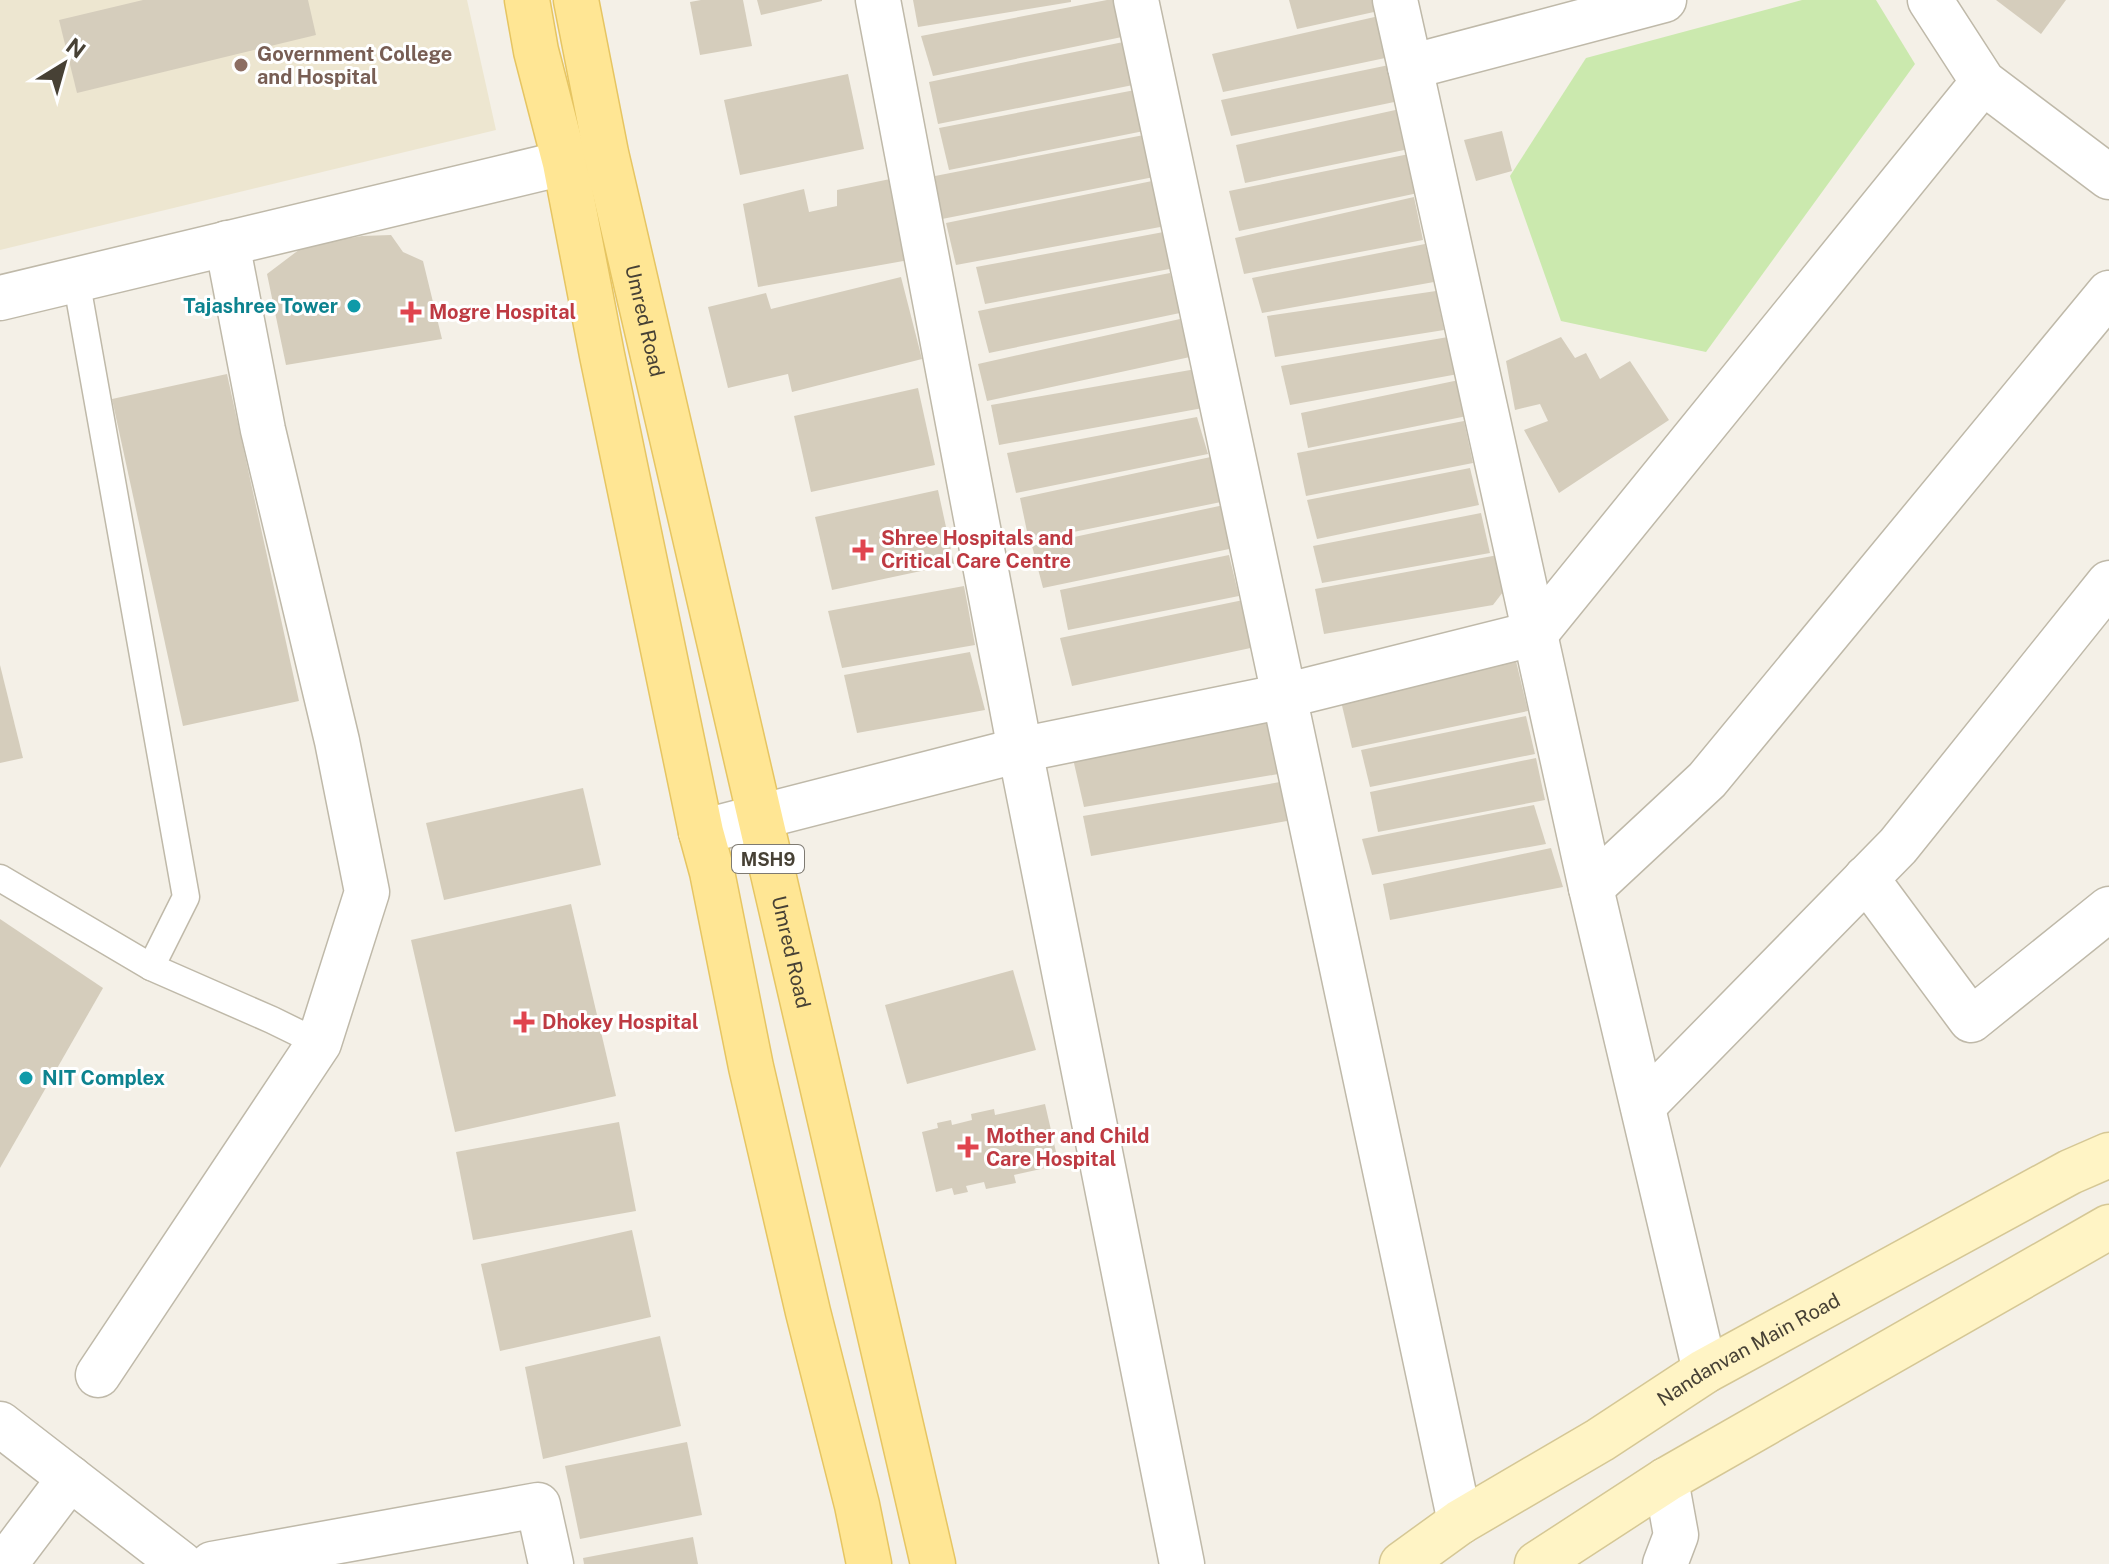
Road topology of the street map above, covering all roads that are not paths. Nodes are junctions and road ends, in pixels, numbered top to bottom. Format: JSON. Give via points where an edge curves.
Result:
{"nodes":[{"id":1,"x":527,"y":0,"type":"edge"},
{"id":2,"x":576,"y":0,"type":"edge"},
{"id":3,"x":878,"y":0,"type":"edge"},
{"id":4,"x":1136,"y":0,"type":"edge"},
{"id":5,"x":1395,"y":0,"type":"edge"},
{"id":6,"x":1664,"y":0,"type":"edge"},
{"id":7,"x":1930,"y":0,"type":"edge"},
{"id":8,"x":1410,"y":67,"type":"junction"},
{"id":9,"x":1983,"y":82,"type":"junction"},
{"id":10,"x":586,"y":158,"type":"junction"},
{"id":11,"x":2109,"y":177,"type":"edge"},
{"id":12,"x":227,"y":243,"type":"junction"},
{"id":13,"x":76,"y":279,"type":"junction"},
{"id":14,"x":2109,"y":293,"type":"edge"},
{"id":15,"x":0,"y":298,"type":"edge"},
{"id":16,"x":2109,"y":583,"type":"edge"},
{"id":17,"x":1536,"y":633,"type":"junction"},
{"id":18,"x":1284,"y":696,"type":"junction"},
{"id":19,"x":1020,"y":750,"type":"junction"},
{"id":20,"x":758,"y":818,"type":"junction"},
{"id":21,"x":701,"y":832,"type":"junction"},
{"id":22,"x":0,"y":878,"type":"edge"},
{"id":23,"x":1866,"y":878,"type":"junction"},
{"id":24,"x":1591,"y":888,"type":"junction"},
{"id":25,"x":2109,"y":909,"type":"edge"},
{"id":26,"x":151,"y":967,"type":"junction"},
{"id":27,"x":319,"y":1043,"type":"junction"},
{"id":28,"x":1643,"y":1106,"type":"junction"},
{"id":29,"x":2109,"y":1155,"type":"edge"},
{"id":30,"x":2109,"y":1227,"type":"edge"},
{"id":31,"x":1705,"y":1371,"type":"junction"},
{"id":32,"x":98,"y":1375,"type":"dead end"},
{"id":33,"x":0,"y":1424,"type":"edge"},
{"id":34,"x":70,"y":1478,"type":"junction"},
{"id":35,"x":1666,"y":1480,"type":"junction"},
{"id":36,"x":1460,"y":1522,"type":"junction"},
{"id":37,"x":5,"y":1564,"type":"edge"},
{"id":38,"x":181,"y":1564,"type":"edge"},
{"id":39,"x":212,"y":1564,"type":"edge"},
{"id":40,"x":551,"y":1564,"type":"edge"},
{"id":41,"x":869,"y":1564,"type":"edge"},
{"id":42,"x":933,"y":1564,"type":"edge"},
{"id":43,"x":1182,"y":1564,"type":"edge"},
{"id":44,"x":1402,"y":1564,"type":"edge"},
{"id":45,"x":1537,"y":1564,"type":"edge"},
{"id":46,"x":1665,"y":1564,"type":"edge"}],
"edges":[{"from":1,"to":10,"type":"main road","via":[[536,51]]},
{"from":2,"to":10,"type":"main road"},
{"from":3,"to":19,"type":"street"},
{"from":4,"to":18,"type":"street"},
{"from":5,"to":8,"type":"street"},
{"from":6,"to":8,"type":"street"},
{"from":7,"to":9,"type":"street"},
{"from":8,"to":17,"type":"street"},
{"from":9,"to":11,"type":"street"},
{"from":9,"to":17,"type":"street"},
{"from":10,"to":12,"type":"street"},
{"from":10,"to":20,"type":"main road","name":"Umred Road","number":"MSH9"},
{"from":10,"to":21,"type":"main road","via":[[602,355]]},
{"from":12,"to":13,"type":"street"},
{"from":12,"to":27,"type":"street","via":[[263,430],[367,892]]},
{"from":13,"to":15,"type":"street"},
{"from":13,"to":26,"type":"lane","via":[[186,897]]},
{"from":14,"to":24,"type":"street","via":[[1707,780]]},
{"from":16,"to":23,"type":"street","via":[[1898,846]]},
{"from":17,"to":18,"type":"street"},
{"from":17,"to":24,"type":"street"},
{"from":18,"to":19,"type":"street"},
{"from":18,"to":36,"type":"street"},
{"from":19,"to":20,"type":"street"},
{"from":19,"to":43,"type":"street"},
{"from":20,"to":21,"type":"street"},
{"from":20,"to":42,"type":"main road","name":"Umred Road","number":"MSH9"},
{"from":21,"to":41,"type":"main road"},
{"from":22,"to":26,"type":"lane"},
{"from":23,"to":25,"type":"street","via":[[1971,1020]]},
{"from":23,"to":28,"type":"street"},
{"from":24,"to":28,"type":"street"},
{"from":26,"to":27,"type":"lane"},
{"from":27,"to":32,"type":"street"},
{"from":28,"to":31,"type":"street"},
{"from":29,"to":31,"type":"main road","name":"Nandanvan Main Road"},
{"from":30,"to":35,"type":"main road"},
{"from":31,"to":36,"type":"main road","name":"Nandanvan Main Road"},
{"from":33,"to":34,"type":"street"},
{"from":34,"to":37,"type":"street"},
{"from":34,"to":38,"type":"street"},
{"from":35,"to":45,"type":"main road"},
{"from":35,"to":46,"type":"street","via":[[1676,1535]]},
{"from":36,"to":44,"type":"main road","name":"Nandanvan Main Road"},
{"from":39,"to":40,"type":"street","via":[[538,1505]]}]}
